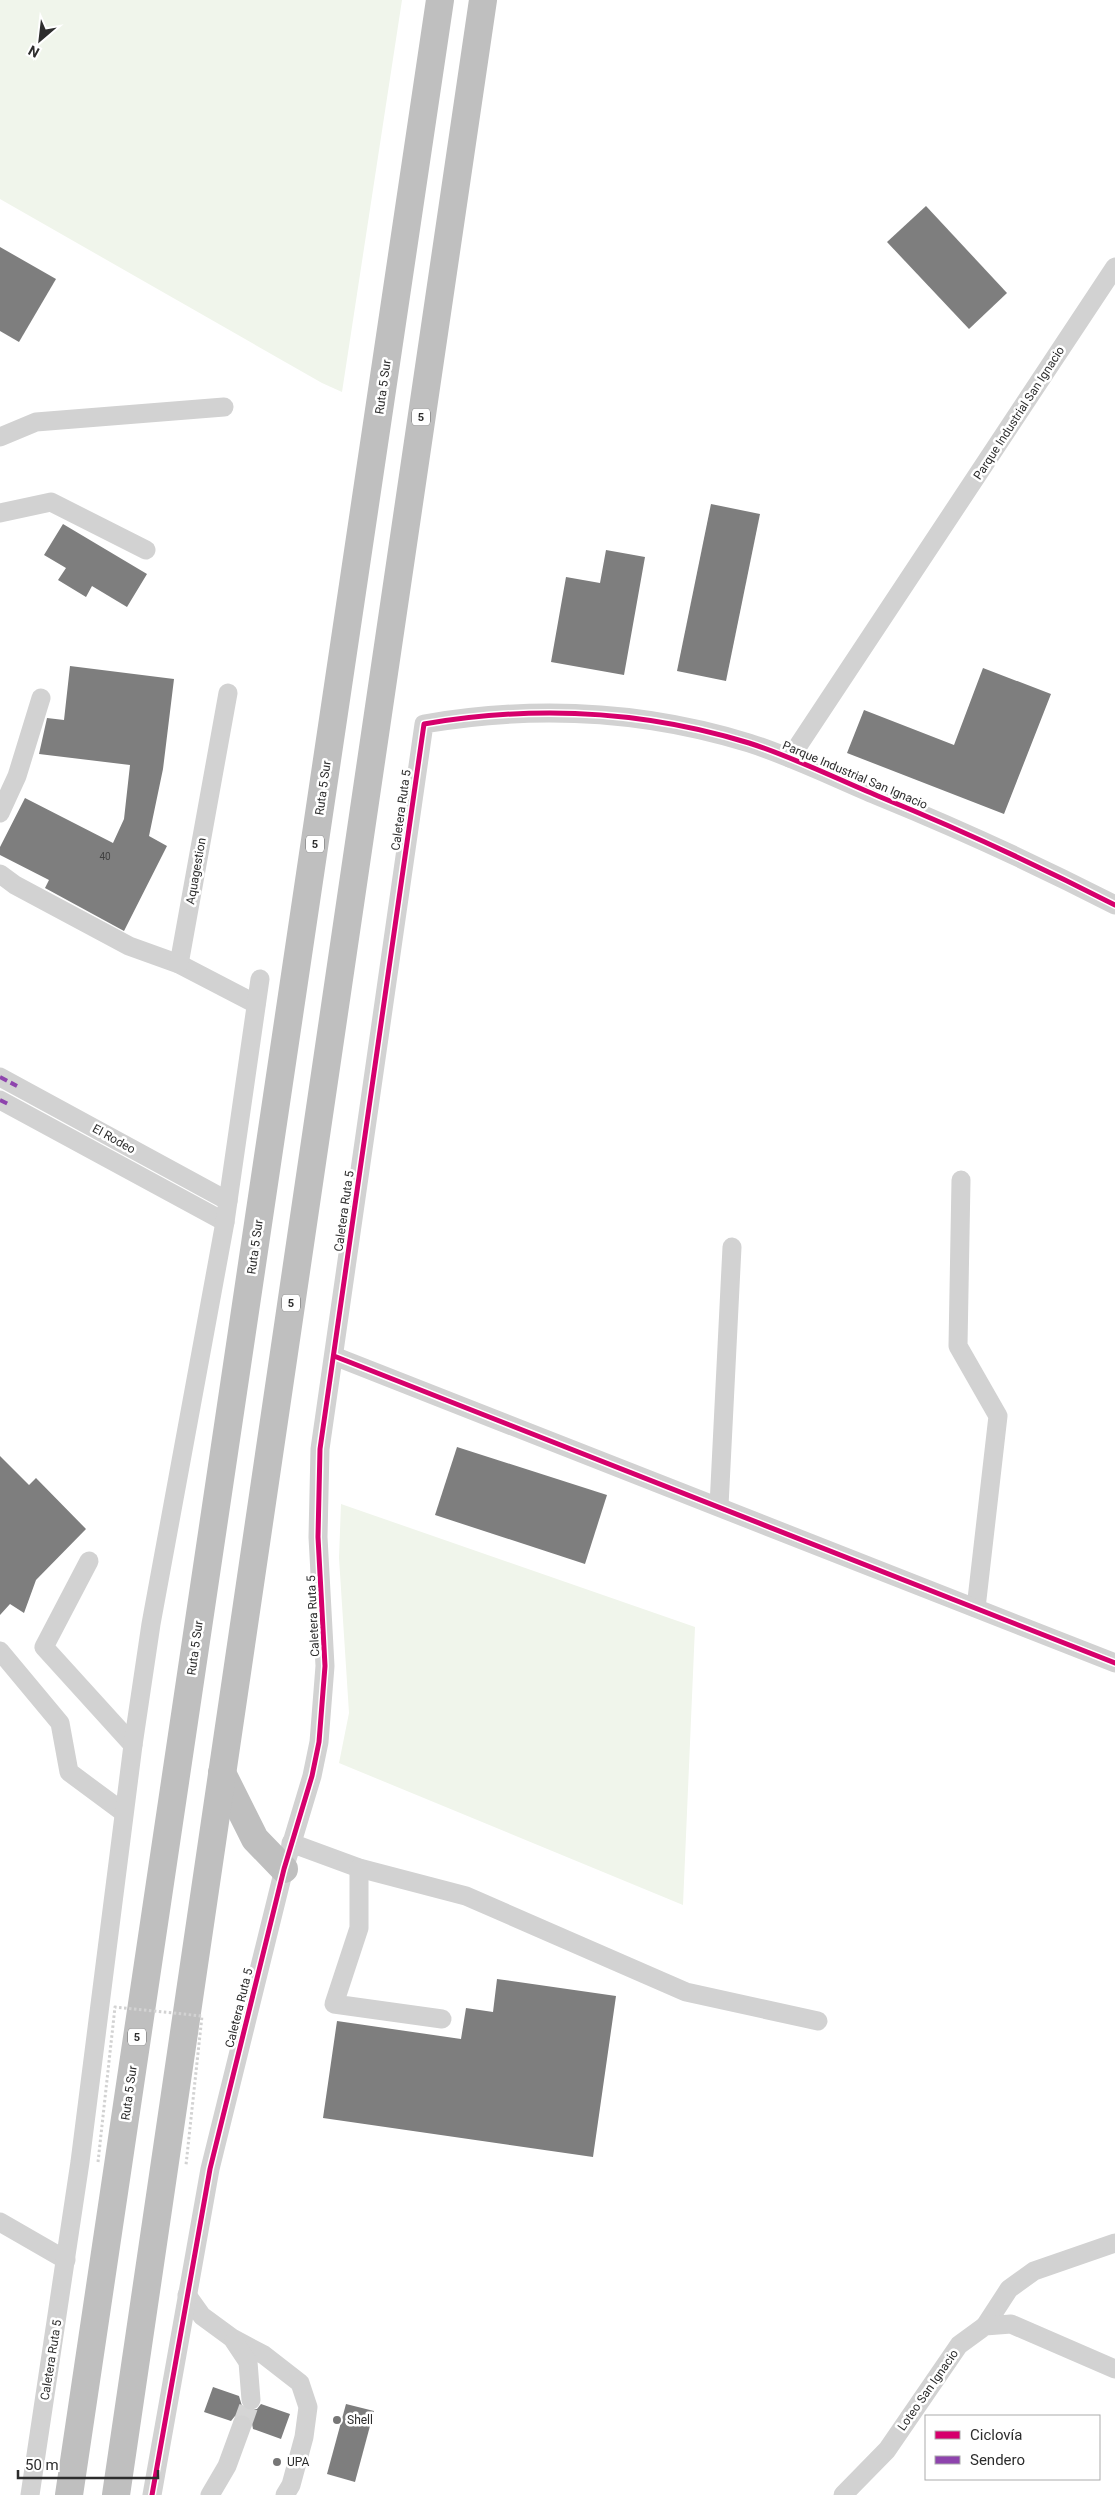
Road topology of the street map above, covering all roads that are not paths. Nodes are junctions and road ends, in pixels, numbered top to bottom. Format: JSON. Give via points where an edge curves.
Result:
{"nodes":[{"id":1,"x":440,"y":0,"type":"edge"},
{"id":2,"x":483,"y":0,"type":"edge"},
{"id":3,"x":1115,"y":267,"type":"edge"},
{"id":4,"x":224,"y":407,"type":"dead end"},
{"id":5,"x":0,"y":437,"type":"edge"},
{"id":6,"x":0,"y":513,"type":"edge"},
{"id":7,"x":146,"y":550,"type":"dead end"},
{"id":8,"x":228,"y":693,"type":"dead end"},
{"id":9,"x":41,"y":698,"type":"dead end"},
{"id":10,"x":424,"y":724,"type":"joint"},
{"id":11,"x":790,"y":758,"type":"junction"},
{"id":12,"x":8,"y":776,"type":"edge"},
{"id":13,"x":0,"y":813,"type":"edge"},
{"id":14,"x":0,"y":874,"type":"edge"},
{"id":15,"x":1115,"y":905,"type":"edge"},
{"id":16,"x":179,"y":964,"type":"junction"},
{"id":17,"x":260,"y":979,"type":"dead end"},
{"id":18,"x":256,"y":1004,"type":"junction"},
{"id":19,"x":0,"y":1077,"type":"edge"},
{"id":20,"x":0,"y":1100,"type":"edge"},
{"id":21,"x":961,"y":1180,"type":"dead end"},
{"id":22,"x":228,"y":1201,"type":"junction"},
{"id":23,"x":225,"y":1222,"type":"junction"},
{"id":24,"x":732,"y":1246,"type":"dead end"},
{"id":25,"x":334,"y":1356,"type":"junction"},
{"id":26,"x":719,"y":1506,"type":"junction"},
{"id":27,"x":89,"y":1561,"type":"dead end"},
{"id":28,"x":976,"y":1608,"type":"junction"},
{"id":29,"x":0,"y":1651,"type":"edge"},
{"id":30,"x":1115,"y":1663,"type":"edge"},
{"id":31,"x":133,"y":1745,"type":"junction"},
{"id":32,"x":222,"y":1773,"type":"junction"},
{"id":33,"x":123,"y":1812,"type":"junction"},
{"id":34,"x":291,"y":1842,"type":"junction"},
{"id":35,"x":284,"y":1868,"type":"junction"},
{"id":36,"x":359,"y":1868,"type":"junction"},
{"id":37,"x":442,"y":2019,"type":"dead end"},
{"id":38,"x":818,"y":2021,"type":"dead end"},
{"id":39,"x":0,"y":2222,"type":"edge"},
{"id":40,"x":1115,"y":2243,"type":"edge"},
{"id":41,"x":66,"y":2260,"type":"junction"},
{"id":42,"x":187,"y":2295,"type":"junction"},
{"id":43,"x":985,"y":2326,"type":"junction"},
{"id":44,"x":232,"y":2338,"type":"junction"},
{"id":45,"x":1115,"y":2369,"type":"edge"},
{"id":46,"x":251,"y":2400,"type":"tunnel mouth"},
{"id":47,"x":242,"y":2425,"type":"tunnel mouth"},
{"id":48,"x":30,"y":2495,"type":"edge"},
{"id":49,"x":70,"y":2495,"type":"edge"},
{"id":50,"x":116,"y":2495,"type":"edge"},
{"id":51,"x":152,"y":2495,"type":"edge"},
{"id":52,"x":210,"y":2495,"type":"edge"},
{"id":53,"x":285,"y":2495,"type":"edge"},
{"id":54,"x":843,"y":2495,"type":"edge"}],
"edges":[{"from":1,"to":49,"type":"highway","name":"Ruta 5 Sur","number":"5"},
{"from":2,"to":32,"type":"highway","number":"5"},
{"from":3,"to":11,"type":"street","name":"Parque Industrial San Ignacio"},
{"from":4,"to":5,"type":"street","via":[[36,422]]},
{"from":6,"to":7,"type":"street","via":[[51,502]]},
{"from":8,"to":16,"type":"street","name":"Aquagestion"},
{"from":9,"to":12,"type":"street"},
{"from":10,"to":11,"type":"street","name":"Parque Industrial San Ignacio","via":[[464,717],[544,711],[625,716],[709,732]]},
{"from":10,"to":25,"type":"street","name":"Caletera Ruta 5"},
{"from":11,"to":15,"type":"street","name":"Parque Industrial San Ignacio","via":[[966,832]]},
{"from":12,"to":13,"type":"street"},
{"from":14,"to":16,"type":"street","via":[[14,885],[129,946]]},
{"from":16,"to":18,"type":"street"},
{"from":17,"to":18,"type":"street","name":"Caletera Ruta 5"},
{"from":18,"to":22,"type":"street","name":"Caletera Ruta 5"},
{"from":19,"to":22,"type":"street","name":"El Rodeo"},
{"from":20,"to":23,"type":"street","name":"El Rodeo"},
{"from":21,"to":28,"type":"street","via":[[958,1346],[998,1416]]},
{"from":22,"to":23,"type":"street","name":"Caletera Ruta 5"},
{"from":23,"to":31,"type":"street","name":"Caletera Ruta 5","via":[[151,1624]]},
{"from":24,"to":26,"type":"street"},
{"from":25,"to":26,"type":"street"},
{"from":25,"to":34,"type":"street","name":"Caletera Ruta 5","via":[[324,1412],[318,1493],[325,1628],[323,1704],[312,1776]]},
{"from":26,"to":28,"type":"street"},
{"from":27,"to":31,"type":"street","via":[[44,1647]]},
{"from":28,"to":30,"type":"street"},
{"from":29,"to":33,"type":"street","via":[[60,1723],[69,1772]]},
{"from":31,"to":33,"type":"street","name":"Caletera Ruta 5"},
{"from":32,"to":35,"type":"highway","via":[[255,1839]]},
{"from":32,"to":50,"type":"highway","number":"5"},
{"from":33,"to":41,"type":"street","name":"Caletera Ruta 5"},
{"from":34,"to":35,"type":"street","name":"Caletera Ruta 5"},
{"from":34,"to":36,"type":"street"},
{"from":35,"to":42,"type":"street","name":"Caletera Ruta 5","via":[[210,2169]]},
{"from":36,"to":37,"type":"street","via":[[359,1928],[334,2004]]},
{"from":36,"to":38,"type":"street","via":[[466,1896],[686,1992]]},
{"from":39,"to":41,"type":"street"},
{"from":40,"to":43,"type":"street","via":[[1034,2271],[1009,2290]]},
{"from":41,"to":48,"type":"street","name":"Caletera Ruta 5"},
{"from":42,"to":44,"type":"street","via":[[202,2316]]},
{"from":42,"to":51,"type":"street","name":"Caletera Ruta 5"},
{"from":43,"to":45,"type":"street","via":[[1011,2324]]},
{"from":43,"to":54,"type":"street","name":"Loteo San Ignacio","via":[[959,2345],[887,2450]]},
{"from":44,"to":46,"type":"street","via":[[248,2362]]},
{"from":44,"to":53,"type":"street","via":[[264,2355],[300,2383],[308,2408],[304,2437],[291,2485]]},
{"from":47,"to":52,"type":"street","via":[[227,2466]]}]}
